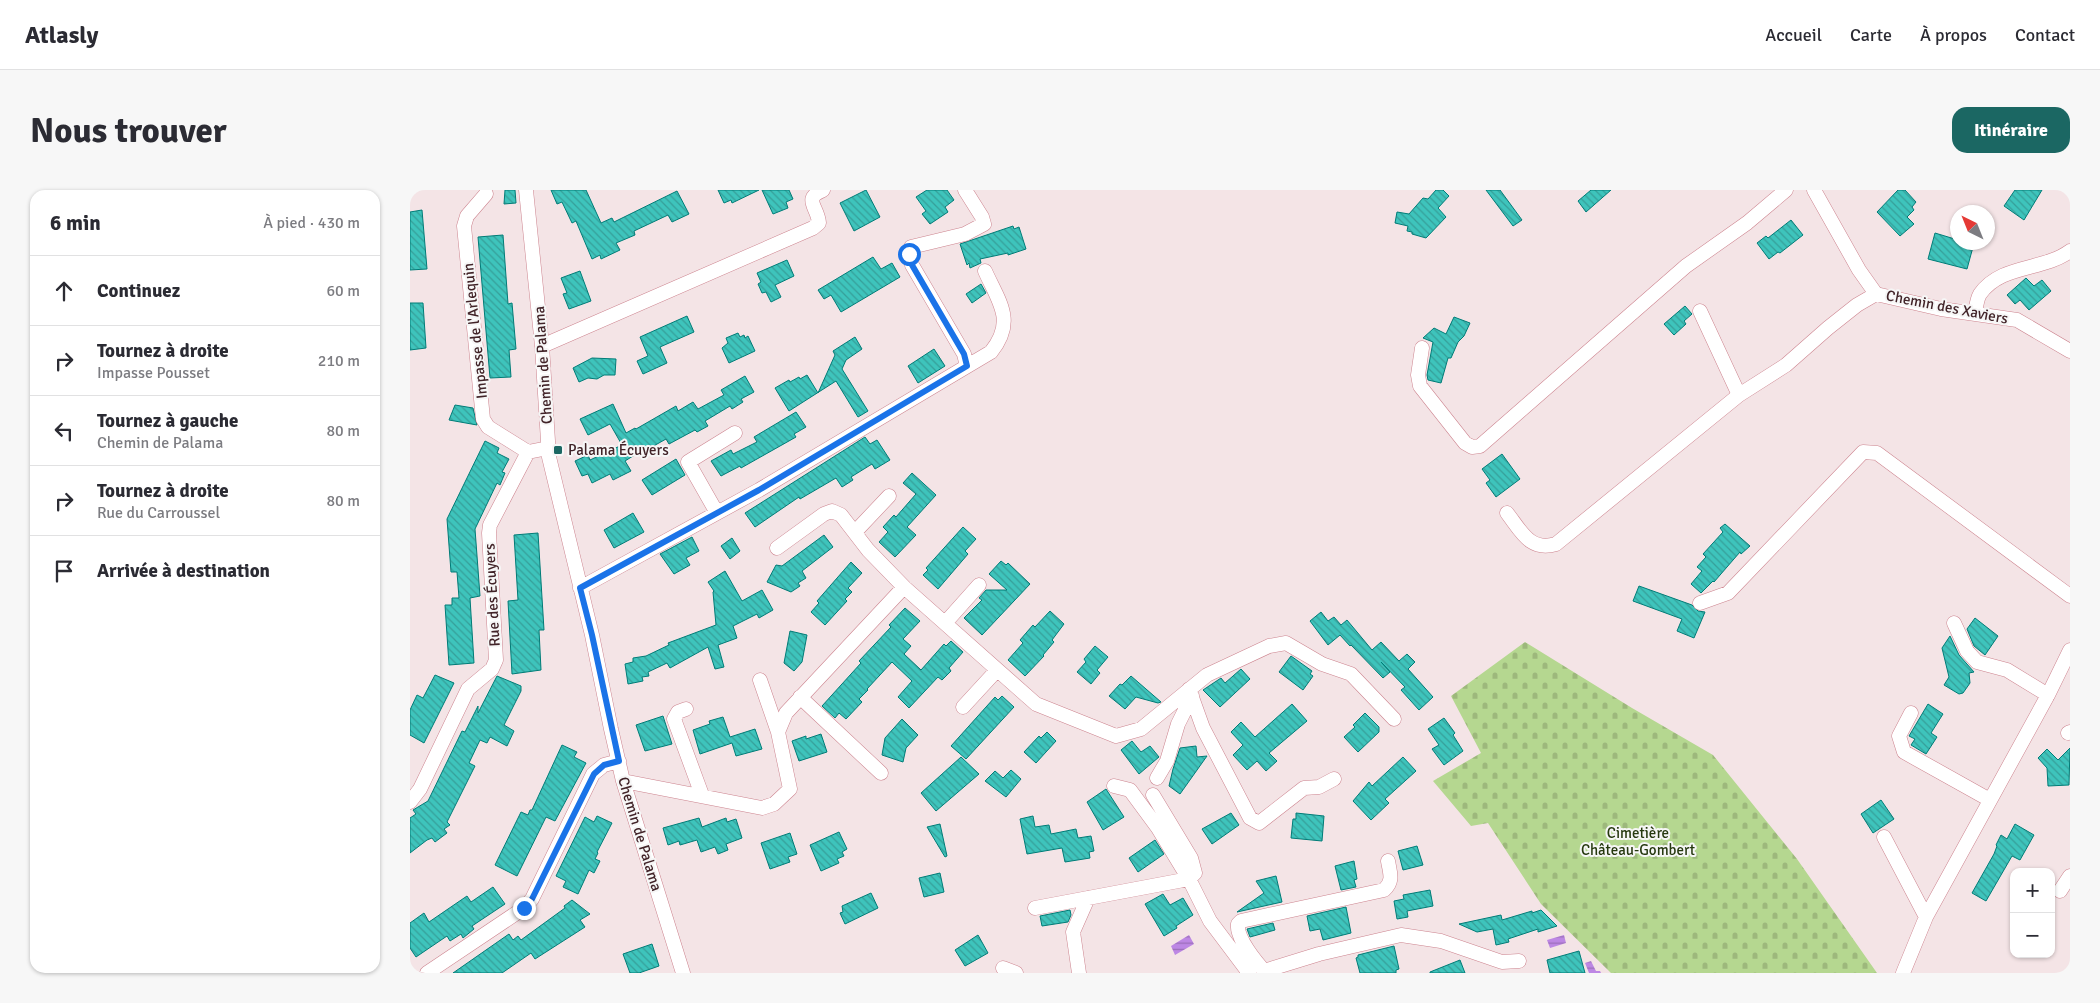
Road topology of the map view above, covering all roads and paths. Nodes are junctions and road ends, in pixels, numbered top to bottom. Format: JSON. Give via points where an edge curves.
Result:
{"nodes":[{"id":1,"x":526,"y":190,"type":"edge"},
{"id":2,"x":823,"y":190,"type":"edge"},
{"id":3,"x":965,"y":190,"type":"edge"},
{"id":4,"x":1786,"y":190,"type":"edge"},
{"id":5,"x":1814,"y":190,"type":"edge"},
{"id":6,"x":486,"y":194,"type":"dead end"},
{"id":7,"x":2070,"y":251,"type":"edge"},
{"id":8,"x":985,"y":271,"type":"dead end"},
{"id":9,"x":1876,"y":294,"type":"junction"},
{"id":10,"x":1700,"y":311,"type":"dead end"},
{"id":11,"x":1975,"y":313,"type":"junction"},
{"id":12,"x":542,"y":346,"type":"junction"},
{"id":13,"x":1422,"y":348,"type":"dead end"},
{"id":14,"x":2070,"y":351,"type":"edge"},
{"id":15,"x":967,"y":366,"type":"junction"},
{"id":16,"x":1739,"y":396,"type":"junction"},
{"id":17,"x":734,"y":433,"type":"dead end"},
{"id":18,"x":548,"y":448,"type":"junction"},
{"id":19,"x":528,"y":452,"type":"junction"},
{"id":20,"x":889,"y":496,"type":"dead end"},
{"id":21,"x":717,"y":513,"type":"junction"},
{"id":22,"x":1507,"y":513,"type":"dead end"},
{"id":23,"x":855,"y":532,"type":"junction"},
{"id":24,"x":777,"y":548,"type":"dead end"},
{"id":25,"x":979,"y":585,"type":"dead end"},
{"id":26,"x":904,"y":587,"type":"junction"},
{"id":27,"x":580,"y":588,"type":"junction"},
{"id":28,"x":2070,"y":596,"type":"edge"},
{"id":29,"x":1700,"y":603,"type":"dead end"},
{"id":30,"x":946,"y":622,"type":"junction"},
{"id":31,"x":1954,"y":623,"type":"dead end"},
{"id":32,"x":2070,"y":650,"type":"edge"},
{"id":33,"x":998,"y":670,"type":"junction"},
{"id":34,"x":760,"y":680,"type":"dead end"},
{"id":35,"x":1191,"y":693,"type":"junction"},
{"id":36,"x":2048,"y":695,"type":"junction"},
{"id":37,"x":800,"y":697,"type":"junction"},
{"id":38,"x":963,"y":707,"type":"dead end"},
{"id":39,"x":686,"y":709,"type":"dead end"},
{"id":40,"x":1911,"y":713,"type":"dead end"},
{"id":41,"x":1394,"y":719,"type":"dead end"},
{"id":42,"x":778,"y":732,"type":"junction"},
{"id":43,"x":619,"y":761,"type":"junction"},
{"id":44,"x":881,"y":773,"type":"dead end"},
{"id":45,"x":1157,"y":778,"type":"dead end"},
{"id":46,"x":1334,"y":779,"type":"dead end"},
{"id":47,"x":623,"y":781,"type":"junction"},
{"id":48,"x":1114,"y":786,"type":"dead end"},
{"id":49,"x":702,"y":795,"type":"junction"},
{"id":50,"x":1154,"y":795,"type":"dead end"},
{"id":51,"x":1990,"y":800,"type":"junction"},
{"id":52,"x":410,"y":802,"type":"edge"},
{"id":53,"x":1884,"y":836,"type":"dead end"},
{"id":54,"x":1388,"y":861,"type":"dead end"},
{"id":55,"x":2070,"y":876,"type":"edge"},
{"id":56,"x":1189,"y":879,"type":"junction"},
{"id":57,"x":2060,"y":891,"type":"dead end"},
{"id":58,"x":1088,"y":898,"type":"junction"},
{"id":59,"x":1036,"y":908,"type":"dead end"},
{"id":60,"x":1926,"y":917,"type":"junction"},
{"id":61,"x":1519,"y":961,"type":"dead end"},
{"id":62,"x":1265,"y":972,"type":"edge"},
{"id":63,"x":427,"y":973,"type":"edge"},
{"id":64,"x":683,"y":973,"type":"edge"},
{"id":65,"x":1079,"y":973,"type":"edge"},
{"id":66,"x":1249,"y":973,"type":"edge"},
{"id":67,"x":1902,"y":973,"type":"edge"}],
"edges":[{"from":1,"to":12,"type":"street","name":"Chemin de Palama"},
{"from":2,"to":12,"type":"street","via":[[812,198],[819,223],[813,228]]},
{"from":3,"to":15,"type":"street","via":[[984,224],[965,234],[911,247],[909,254],[912,265],[964,354]]},
{"from":4,"to":13,"type":"street","via":[[1747,224],[1686,266],[1480,446],[1472,447],[1465,443],[1420,386],[1418,375]]},
{"from":5,"to":9,"type":"street","name":"Chemin des Xaviers","via":[[1858,270]]},
{"from":6,"to":19,"type":"street","name":"Impasse de l'Arlequin","via":[[467,216],[464,226],[483,420],[488,427]]},
{"from":7,"to":11,"type":"street","via":[[2038,266],[2006,273],[1980,295]]},
{"from":8,"to":15,"type":"street","via":[[1004,309],[1004,325],[1000,342],[991,352]]},
{"from":9,"to":11,"type":"street","name":"Chemin des Xaviers"},
{"from":9,"to":16,"type":"street","via":[[1857,305],[1786,365]]},
{"from":10,"to":16,"type":"street"},
{"from":11,"to":14,"type":"street","name":"Chemin des Xaviers","via":[[2016,320]]},
{"from":12,"to":18,"type":"street","name":"Chemin de Palama"},
{"from":15,"to":21,"type":"street"},
{"from":16,"to":22,"type":"street","via":[[1556,544],[1539,547],[1530,542]]},
{"from":17,"to":21,"type":"street","via":[[688,462]]},
{"from":18,"to":19,"type":"street"},
{"from":18,"to":27,"type":"street","name":"Chemin de Palama"},
{"from":19,"to":52,"type":"street","name":"Rue des Écuyers","via":[[490,525],[496,660],[492,669],[468,690],[420,789]]},
{"from":20,"to":23,"type":"street"},
{"from":21,"to":27,"type":"street"},
{"from":23,"to":24,"type":"street","via":[[841,514],[832,511]]},
{"from":23,"to":26,"type":"street"},
{"from":25,"to":30,"type":"street"},
{"from":26,"to":30,"type":"street"},
{"from":26,"to":37,"type":"street"},
{"from":27,"to":43,"type":"street","name":"Chemin de Palama"},
{"from":28,"to":29,"type":"street","via":[[1877,453],[1862,452],[1728,593]]},
{"from":30,"to":33,"type":"street"},
{"from":31,"to":36,"type":"street","via":[[1976,662],[2007,670]]},
{"from":32,"to":36,"type":"street"},
{"from":33,"to":35,"type":"street","via":[[1036,704],[1116,736],[1141,729]]},
{"from":33,"to":38,"type":"street"},
{"from":34,"to":42,"type":"street"},
{"from":35,"to":41,"type":"street","via":[[1207,675],[1269,646],[1286,643],[1322,664],[1351,674]]},
{"from":35,"to":45,"type":"street","via":[[1167,761]]},
{"from":35,"to":46,"type":"street","via":[[1203,728],[1250,818],[1259,823],[1304,788],[1319,787]]},
{"from":36,"to":51,"type":"street"},
{"from":37,"to":42,"type":"street","via":[[786,713]]},
{"from":37,"to":44,"type":"street"},
{"from":39,"to":49,"type":"street","via":[[674,718]]},
{"from":40,"to":51,"type":"street","via":[[1899,736],[1904,752]]},
{"from":42,"to":49,"type":"street","via":[[790,789],[774,804],[762,808]]},
{"from":43,"to":47,"type":"street","name":"Chemin de Palama"},
{"from":43,"to":63,"type":"street","via":[[604,765],[594,774],[532,899],[524,908]]},
{"from":47,"to":49,"type":"street"},
{"from":47,"to":64,"type":"street","name":"Chemin de Palama"},
{"from":48,"to":56,"type":"street","via":[[1130,790]]},
{"from":50,"to":56,"type":"street","via":[[1190,858],[1195,873]]},
{"from":51,"to":60,"type":"street"},
{"from":53,"to":60,"type":"street"},
{"from":54,"to":62,"type":"street","via":[[1391,879],[1384,890],[1241,921],[1238,932]]},
{"from":55,"to":57,"type":"street"},
{"from":56,"to":58,"type":"street"},
{"from":56,"to":66,"type":"street","via":[[1210,921]]},
{"from":58,"to":59,"type":"street"},
{"from":58,"to":65,"type":"street","via":[[1073,932]]},
{"from":60,"to":67,"type":"street"},
{"from":61,"to":62,"type":"street","via":[[1502,962],[1441,941],[1401,935],[1319,954]]}]}
